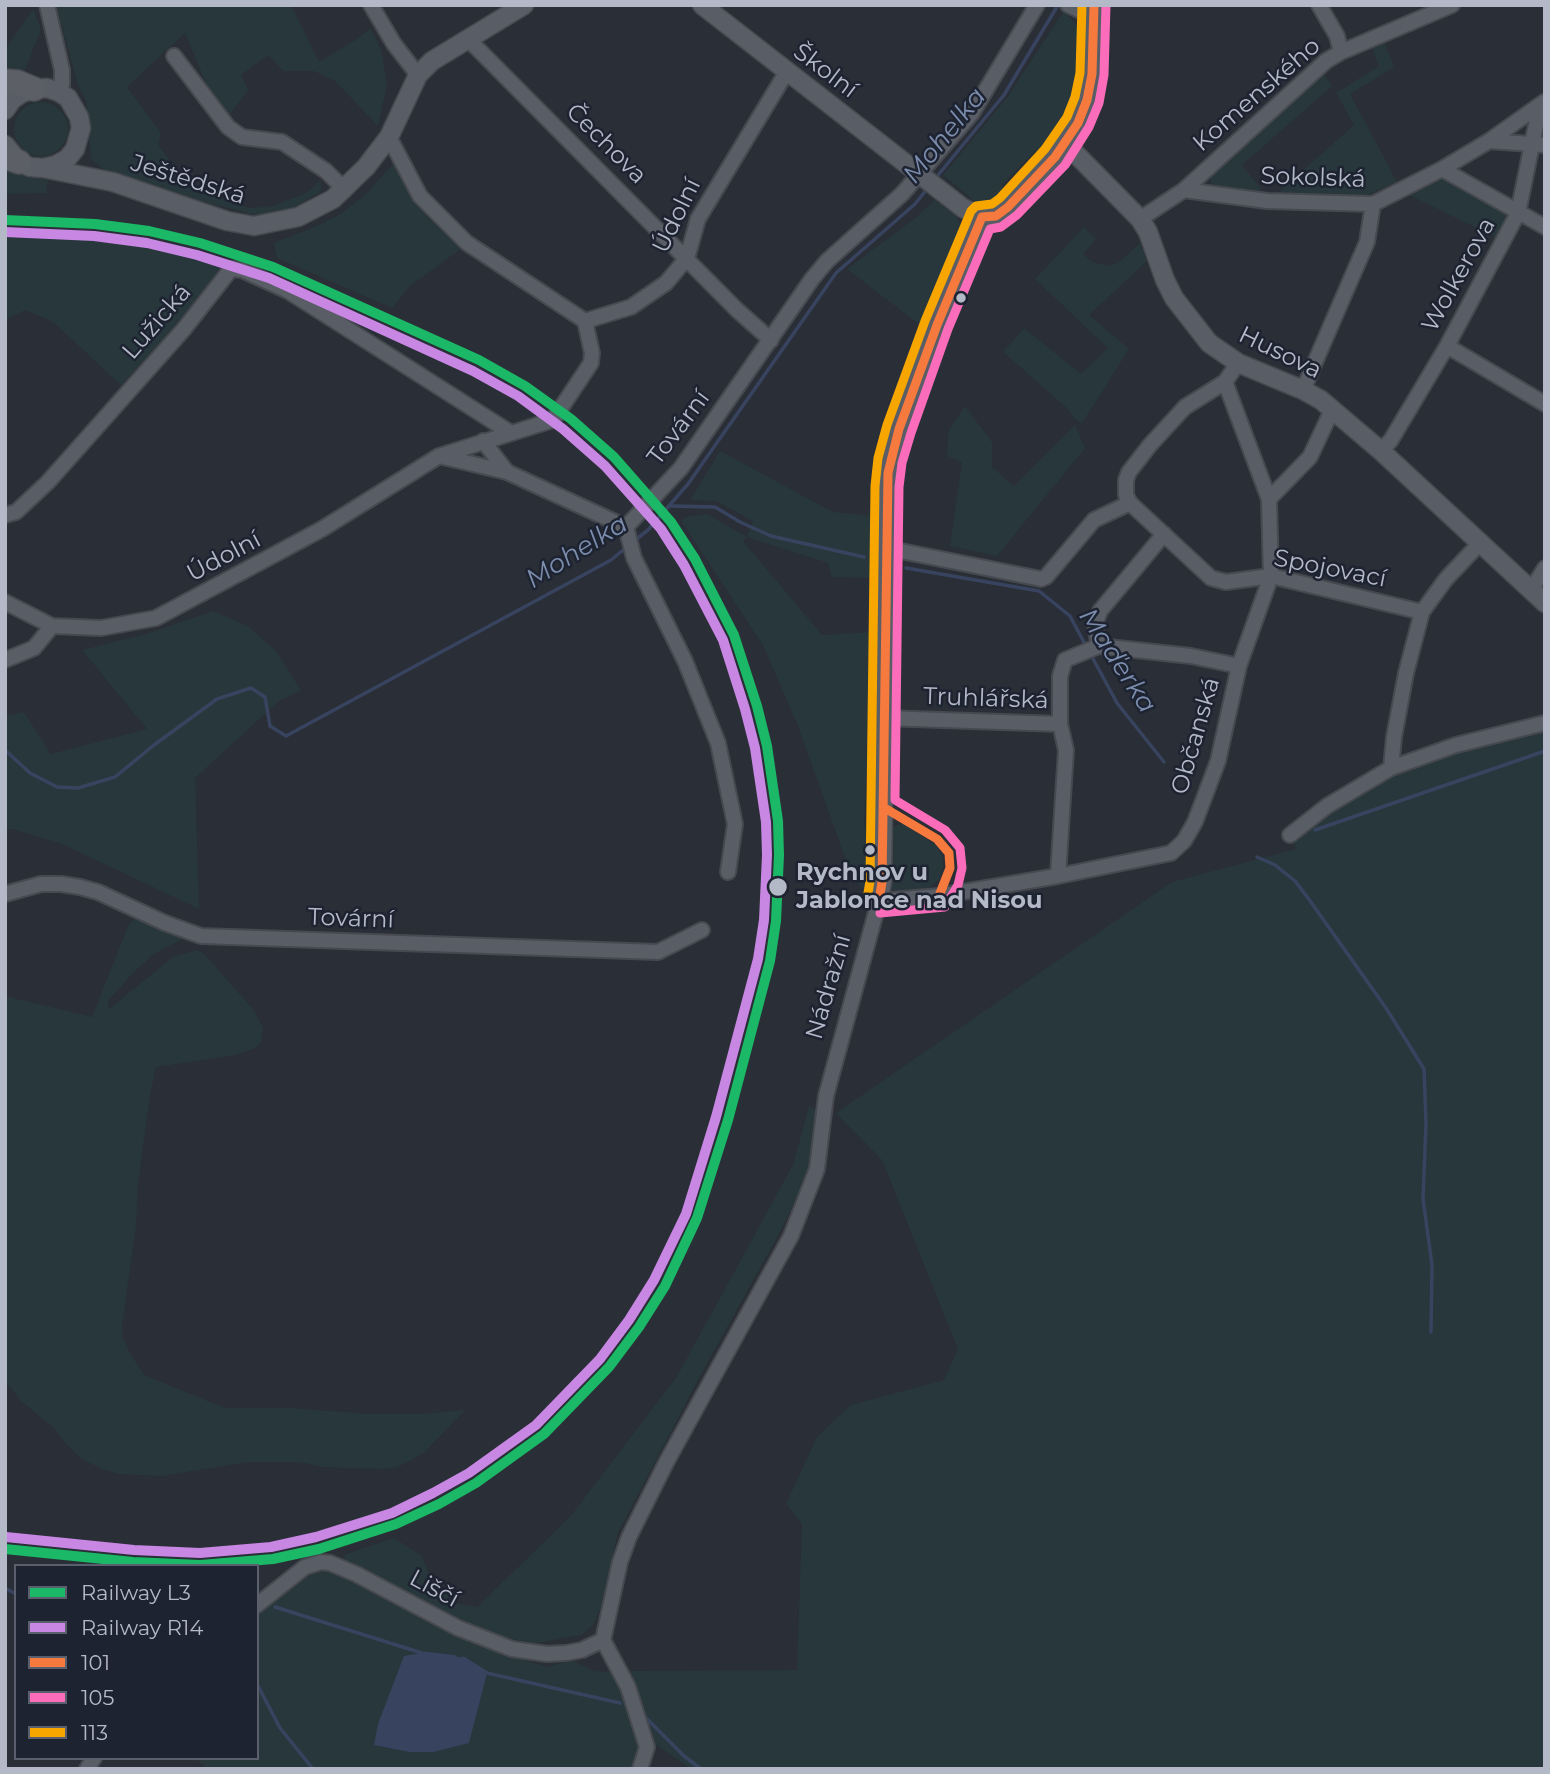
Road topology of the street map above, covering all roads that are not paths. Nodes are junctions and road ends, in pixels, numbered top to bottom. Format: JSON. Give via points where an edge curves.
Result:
{"nodes":[{"id":1,"x":47,"y":5,"type":"edge"},
{"id":2,"x":371,"y":5,"type":"edge"},
{"id":3,"x":524,"y":5,"type":"edge"},
{"id":4,"x":702,"y":5,"type":"edge"},
{"id":5,"x":1037,"y":5,"type":"edge"},
{"id":6,"x":1319,"y":5,"type":"edge"},
{"id":7,"x":1452,"y":5,"type":"edge"},
{"id":8,"x":1069,"y":6,"type":"edge"},
{"id":9,"x":1094,"y":11,"type":"edge"},
{"id":10,"x":468,"y":39,"type":"junction"},
{"id":11,"x":1341,"y":52,"type":"junction"},
{"id":12,"x":174,"y":56,"type":"dead end"},
{"id":13,"x":786,"y":72,"type":"junction"},
{"id":14,"x":418,"y":75,"type":"junction"},
{"id":15,"x":5,"y":81,"type":"edge"},
{"id":16,"x":34,"y":89,"type":"junction"},
{"id":17,"x":59,"y":92,"type":"junction"},
{"id":18,"x":1542,"y":103,"type":"edge"},
{"id":19,"x":5,"y":110,"type":"edge"},
{"id":20,"x":389,"y":137,"type":"junction"},
{"id":21,"x":1489,"y":141,"type":"junction"},
{"id":22,"x":1065,"y":143,"type":"junction"},
{"id":23,"x":1539,"y":144,"type":"edge"},
{"id":24,"x":75,"y":149,"type":"junction"},
{"id":25,"x":10,"y":155,"type":"edge"},
{"id":26,"x":43,"y":168,"type":"junction"},
{"id":27,"x":1441,"y":169,"type":"junction"},
{"id":28,"x":923,"y":176,"type":"junction"},
{"id":29,"x":93,"y":177,"type":"junction"},
{"id":30,"x":345,"y":190,"type":"junction"},
{"id":31,"x":1184,"y":190,"type":"junction"},
{"id":32,"x":1373,"y":204,"type":"junction"},
{"id":33,"x":1518,"y":213,"type":"junction"},
{"id":34,"x":982,"y":217,"type":"junction"},
{"id":35,"x":1140,"y":219,"type":"junction"},
{"id":36,"x":1545,"y":227,"type":"edge"},
{"id":37,"x":687,"y":258,"type":"junction"},
{"id":38,"x":584,"y":321,"type":"junction"},
{"id":39,"x":771,"y":340,"type":"junction"},
{"id":40,"x":1447,"y":345,"type":"junction"},
{"id":41,"x":1238,"y":363,"type":"junction"},
{"id":42,"x":1225,"y":382,"type":"junction"},
{"id":43,"x":1303,"y":390,"type":"junction"},
{"id":44,"x":1545,"y":404,"type":"edge"},
{"id":45,"x":1332,"y":410,"type":"junction"},
{"id":46,"x":511,"y":433,"type":"junction"},
{"id":47,"x":483,"y":441,"type":"junction"},
{"id":48,"x":1381,"y":451,"type":"junction"},
{"id":49,"x":439,"y":456,"type":"junction"},
{"id":50,"x":507,"y":472,"type":"junction"},
{"id":51,"x":1269,"y":499,"type":"junction"},
{"id":52,"x":1130,"y":503,"type":"junction"},
{"id":53,"x":5,"y":515,"type":"edge"},
{"id":54,"x":627,"y":532,"type":"junction"},
{"id":55,"x":1164,"y":534,"type":"junction"},
{"id":56,"x":1480,"y":543,"type":"junction"},
{"id":57,"x":886,"y":548,"type":"junction"},
{"id":58,"x":1545,"y":568,"type":"edge"},
{"id":59,"x":1271,"y":576,"type":"junction"},
{"id":60,"x":1531,"y":590,"type":"junction"},
{"id":61,"x":5,"y":603,"type":"edge"},
{"id":62,"x":1545,"y":603,"type":"edge"},
{"id":63,"x":1422,"y":612,"type":"junction"},
{"id":64,"x":51,"y":626,"type":"junction"},
{"id":65,"x":1093,"y":647,"type":"junction"},
{"id":66,"x":5,"y":660,"type":"edge"},
{"id":67,"x":1239,"y":666,"type":"junction"},
{"id":68,"x":884,"y":718,"type":"junction"},
{"id":69,"x":1545,"y":723,"type":"edge"},
{"id":70,"x":1060,"y":724,"type":"junction"},
{"id":71,"x":1391,"y":768,"type":"junction"},
{"id":72,"x":1290,"y":835,"type":"dead end"},
{"id":73,"x":729,"y":872,"type":"dead end"},
{"id":74,"x":1058,"y":876,"type":"junction"},
{"id":75,"x":5,"y":894,"type":"edge"},
{"id":76,"x":879,"y":901,"type":"junction"},
{"id":77,"x":702,"y":930,"type":"dead end"},
{"id":78,"x":259,"y":1603,"type":"edge"},
{"id":79,"x":603,"y":1640,"type":"junction"},
{"id":80,"x":640,"y":1769,"type":"edge"}],
"edges":[{"from":1,"to":17,"type":"street","via":[[62,70]]},
{"from":2,"to":14,"type":"street"},
{"from":3,"to":10,"type":"street","name":"Ještědská"},
{"from":4,"to":13,"type":"street","name":"Školní"},
{"from":5,"to":28,"type":"street","name":"Tovární","via":[[972,113]]},
{"from":6,"to":11,"type":"street"},
{"from":7,"to":11,"type":"street","name":"Komenského"},
{"from":8,"to":9,"type":"street"},
{"from":9,"to":22,"type":"street","via":[[1087,100]]},
{"from":10,"to":14,"type":"street","name":"Ještědská"},
{"from":10,"to":37,"type":"street","name":"Čechova"},
{"from":11,"to":31,"type":"street","name":"Komenského"},
{"from":12,"to":30,"type":"street","via":[[228,127],[243,137],[282,142],[326,171]]},
{"from":13,"to":28,"type":"street","name":"Školní"},
{"from":13,"to":37,"type":"street","name":"Údolní","via":[[698,219]]},
{"from":14,"to":20,"type":"street","name":"Ještědská"},
{"from":15,"to":16,"type":"main road"},
{"from":16,"to":17,"type":"street"},
{"from":16,"to":19,"type":"street","via":[[12,100]]},
{"from":17,"to":24,"type":"street","via":[[79,117]]},
{"from":18,"to":21,"type":"street","name":"Sokolská"},
{"from":18,"to":23,"type":"street","name":"Wolkerova"},
{"from":20,"to":30,"type":"street","name":"Ještědská"},
{"from":20,"to":38,"type":"street","via":[[420,196],[467,243]]},
{"from":21,"to":23,"type":"street"},
{"from":21,"to":27,"type":"street","name":"Sokolská"},
{"from":22,"to":34,"type":"street","via":[[1002,213]]},
{"from":22,"to":35,"type":"street","name":"Husova"},
{"from":23,"to":33,"type":"street","name":"Wolkerova"},
{"from":24,"to":26,"type":"street","via":[[67,159]]},
{"from":24,"to":29,"type":"street","name":"Ještědská","via":[[81,165]]},
{"from":25,"to":26,"type":"street","name":"Ještědská","via":[[30,167]]},
{"from":26,"to":29,"type":"street","name":"Ještědská"},
{"from":27,"to":32,"type":"street","name":"Sokolská"},
{"from":27,"to":33,"type":"street"},
{"from":28,"to":34,"type":"street","name":"Školní","via":[[967,211]]},
{"from":28,"to":39,"type":"street","name":"Tovární","via":[[827,261]]},
{"from":29,"to":30,"type":"street","name":"Ještědská","via":[[254,226],[298,217]]},
{"from":31,"to":32,"type":"street","name":"Sokolská","via":[[1267,201]]},
{"from":31,"to":35,"type":"street","name":"Komenského"},
{"from":32,"to":43,"type":"street","via":[[1367,242]]},
{"from":33,"to":36,"type":"street"},
{"from":33,"to":40,"type":"street","name":"Wolkerova"},
{"from":34,"to":57,"type":"street","name":"Nádražní","via":[[899,429],[887,486]]},
{"from":35,"to":41,"type":"street","name":"Husova","via":[[1174,298],[1209,343]]},
{"from":37,"to":38,"type":"street","name":"Údolní","via":[[666,283],[631,307]]},
{"from":37,"to":39,"type":"street","name":"Čechova"},
{"from":38,"to":46,"type":"street","name":"Údolní","via":[[591,363],[577,385],[553,420]]},
{"from":39,"to":54,"type":"street","name":"Tovární","via":[[681,468]]},
{"from":40,"to":44,"type":"street"},
{"from":40,"to":48,"type":"street","name":"Wolkerova"},
{"from":41,"to":42,"type":"street"},
{"from":41,"to":43,"type":"street","name":"Husova"},
{"from":42,"to":51,"type":"street","name":"Občanská"},
{"from":42,"to":52,"type":"street","via":[[1185,407],[1150,445],[1126,480]]},
{"from":43,"to":45,"type":"street","name":"Husova"},
{"from":45,"to":48,"type":"street","name":"Husova"},
{"from":45,"to":51,"type":"street","via":[[1310,457]]},
{"from":46,"to":47,"type":"street","name":"Údolní"},
{"from":46,"to":53,"type":"street","name":"Lužická","via":[[288,291],[231,269],[48,482],[16,512]]},
{"from":47,"to":49,"type":"street","name":"Údolní"},
{"from":47,"to":50,"type":"street"},
{"from":48,"to":56,"type":"street","name":"Husova"},
{"from":49,"to":50,"type":"street"},
{"from":49,"to":64,"type":"street","name":"Údolní","via":[[322,529],[156,618],[101,628]]},
{"from":50,"to":54,"type":"street"},
{"from":51,"to":59,"type":"street","name":"Občanská"},
{"from":52,"to":55,"type":"street","name":"Spojovací"},
{"from":52,"to":57,"type":"street","via":[[1094,520],[1041,579]]},
{"from":54,"to":73,"type":"street","via":[[633,555],[685,661],[718,743],[735,824]]},
{"from":55,"to":59,"type":"street","name":"Spojovací","via":[[1211,578],[1226,582]]},
{"from":55,"to":65,"type":"street","via":[[1100,611]]},
{"from":56,"to":60,"type":"street","name":"Husova"},
{"from":56,"to":63,"type":"street"},
{"from":57,"to":68,"type":"street","name":"Nádražní"},
{"from":58,"to":60,"type":"street"},
{"from":59,"to":63,"type":"street","name":"Spojovací"},
{"from":59,"to":67,"type":"street","name":"Občanská"},
{"from":60,"to":62,"type":"street","name":"Husova"},
{"from":61,"to":64,"type":"street","name":"Údolní"},
{"from":63,"to":71,"type":"street","via":[[1406,673]]},
{"from":64,"to":66,"type":"street","via":[[34,648]]},
{"from":65,"to":67,"type":"street","via":[[1191,656]]},
{"from":65,"to":70,"type":"street","via":[[1065,660],[1060,676]]},
{"from":67,"to":74,"type":"street","name":"Občanská","via":[[1218,761],[1184,841],[1171,853]]},
{"from":68,"to":70,"type":"street","name":"Truhlářská"},
{"from":68,"to":76,"type":"street","name":"Nádražní"},
{"from":69,"to":71,"type":"street","via":[[1456,745]]},
{"from":70,"to":74,"type":"street","name":"Truhlářská","via":[[1066,750]]},
{"from":71,"to":72,"type":"street","via":[[1327,806]]},
{"from":74,"to":76,"type":"street","name":"Občanská"},
{"from":75,"to":77,"type":"street","name":"Tovární","via":[[41,884],[80,887],[201,936],[657,951]]},
{"from":76,"to":79,"type":"street","name":"Nádražní","via":[[826,1096],[817,1169],[791,1236],[629,1538]]},
{"from":78,"to":79,"type":"street","name":"Liščí","via":[[305,1567],[321,1562],[356,1574],[458,1628],[513,1649],[566,1653]]},
{"from":79,"to":80,"type":"street","via":[[628,1686],[647,1747]]}]}
